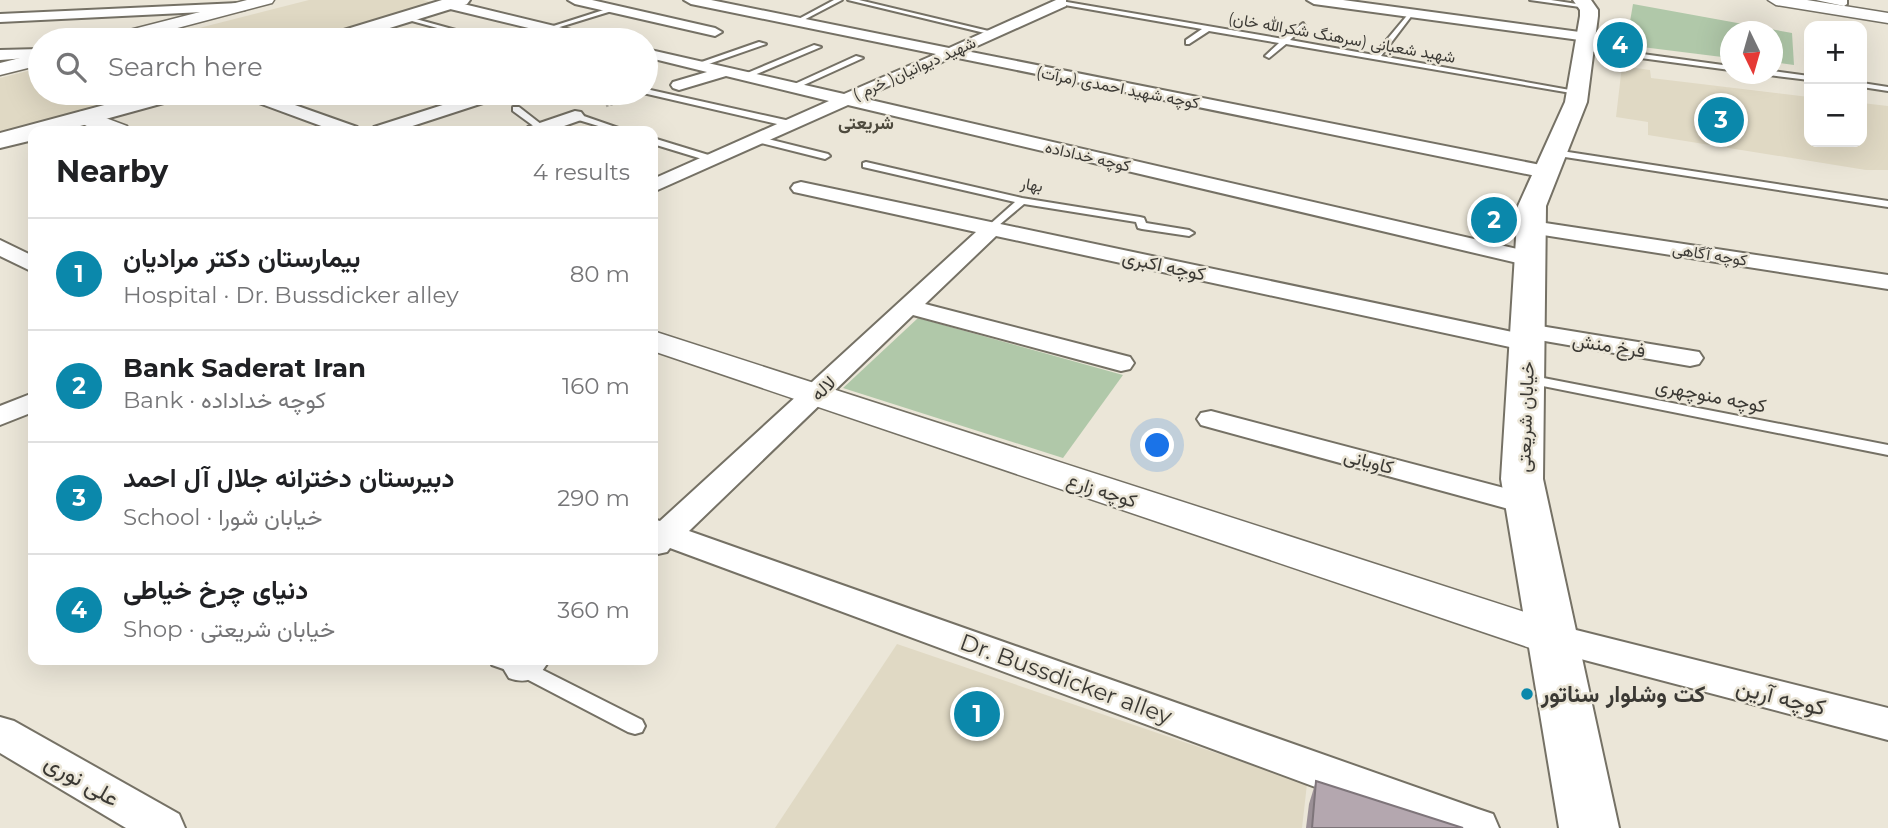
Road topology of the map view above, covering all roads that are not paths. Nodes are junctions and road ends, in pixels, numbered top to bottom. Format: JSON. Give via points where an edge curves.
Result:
{"nodes":[{"id":1,"x":266,"y":0,"type":"edge"},
{"id":2,"x":575,"y":0,"type":"edge"},
{"id":3,"x":839,"y":0,"type":"edge"},
{"id":4,"x":852,"y":0,"type":"edge"},
{"id":5,"x":1314,"y":0,"type":"edge"},
{"id":6,"x":1534,"y":0,"type":"edge"},
{"id":7,"x":1776,"y":0,"type":"edge"},
{"id":8,"x":1819,"y":0,"type":"edge"},
{"id":9,"x":1844,"y":0,"type":"edge"},
{"id":10,"x":702,"y":1,"type":"edge"},
{"id":11,"x":1064,"y":1,"type":"edge"},
{"id":12,"x":454,"y":2,"type":"edge"},
{"id":13,"x":239,"y":7,"type":"junction"},
{"id":14,"x":613,"y":9,"type":"junction"},
{"id":15,"x":1410,"y":15,"type":"junction"},
{"id":16,"x":769,"y":16,"type":"junction"},
{"id":17,"x":403,"y":17,"type":"junction"},
{"id":18,"x":1588,"y":17,"type":"edge"},
{"id":19,"x":0,"y":18,"type":"edge"},
{"id":20,"x":1888,"y":18,"type":"edge"},
{"id":21,"x":796,"y":22,"type":"junction"},
{"id":22,"x":1303,"y":25,"type":"dead end"},
{"id":23,"x":158,"y":28,"type":"edge"},
{"id":24,"x":370,"y":28,"type":"edge"},
{"id":25,"x":444,"y":28,"type":"edge"},
{"id":26,"x":545,"y":28,"type":"edge"},
{"id":27,"x":551,"y":28,"type":"edge"},
{"id":28,"x":1208,"y":28,"type":"junction"},
{"id":29,"x":726,"y":29,"type":"junction"},
{"id":30,"x":993,"y":33,"type":"junction"},
{"id":31,"x":1283,"y":41,"type":"junction"},
{"id":32,"x":1189,"y":42,"type":"dead end"},
{"id":33,"x":762,"y":44,"type":"dead end"},
{"id":34,"x":817,"y":47,"type":"dead end"},
{"id":35,"x":658,"y":49,"type":"edge"},
{"id":36,"x":948,"y":53,"type":"junction"},
{"id":37,"x":28,"y":54,"type":"edge"},
{"id":38,"x":0,"y":55,"type":"edge"},
{"id":39,"x":658,"y":55,"type":"edge"},
{"id":40,"x":1269,"y":56,"type":"dead end"},
{"id":41,"x":1376,"y":57,"type":"junction"},
{"id":42,"x":859,"y":58,"type":"dead end"},
{"id":43,"x":28,"y":62,"type":"edge"},
{"id":44,"x":1720,"y":64,"type":"edge"},
{"id":45,"x":698,"y":65,"type":"junction"},
{"id":46,"x":0,"y":69,"type":"edge"},
{"id":47,"x":724,"y":72,"type":"junction"},
{"id":48,"x":1783,"y":74,"type":"edge"},
{"id":49,"x":744,"y":76,"type":"junction"},
{"id":50,"x":1804,"y":77,"type":"edge"},
{"id":51,"x":679,"y":85,"type":"dead end"},
{"id":52,"x":1867,"y":86,"type":"edge"},
{"id":53,"x":792,"y":87,"type":"junction"},
{"id":54,"x":1888,"y":89,"type":"edge"},
{"id":55,"x":1577,"y":92,"type":"junction"},
{"id":56,"x":658,"y":94,"type":"edge"},
{"id":57,"x":845,"y":99,"type":"junction"},
{"id":58,"x":130,"y":105,"type":"edge"},
{"id":59,"x":279,"y":105,"type":"edge"},
{"id":60,"x":446,"y":105,"type":"edge"},
{"id":61,"x":516,"y":108,"type":"dead end"},
{"id":62,"x":575,"y":116,"type":"joint"},
{"id":63,"x":87,"y":117,"type":"junction"},
{"id":64,"x":790,"y":124,"type":"junction"},
{"id":65,"x":56,"y":126,"type":"edge"},
{"id":66,"x":108,"y":126,"type":"edge"},
{"id":67,"x":337,"y":126,"type":"edge"},
{"id":68,"x":393,"y":126,"type":"edge"},
{"id":69,"x":534,"y":126,"type":"edge"},
{"id":70,"x":549,"y":126,"type":"edge"},
{"id":71,"x":607,"y":126,"type":"edge"},
{"id":72,"x":28,"y":134,"type":"edge"},
{"id":73,"x":756,"y":139,"type":"junction"},
{"id":74,"x":0,"y":141,"type":"edge"},
{"id":75,"x":658,"y":143,"type":"edge"},
{"id":76,"x":825,"y":156,"type":"dead end"},
{"id":77,"x":712,"y":159,"type":"junction"},
{"id":78,"x":1551,"y":162,"type":"junction"},
{"id":79,"x":866,"y":165,"type":"dead end"},
{"id":80,"x":658,"y":184,"type":"edge"},
{"id":81,"x":801,"y":188,"type":"dead end"},
{"id":82,"x":1022,"y":201,"type":"junction"},
{"id":83,"x":1888,"y":204,"type":"edge"},
{"id":84,"x":992,"y":228,"type":"junction"},
{"id":85,"x":1189,"y":233,"type":"dead end"},
{"id":86,"x":1531,"y":243,"type":"junction"},
{"id":87,"x":11,"y":252,"type":"edge"},
{"id":88,"x":28,"y":262,"type":"edge"},
{"id":89,"x":1888,"y":282,"type":"edge"},
{"id":90,"x":909,"y":307,"type":"junction"},
{"id":91,"x":658,"y":343,"type":"edge"},
{"id":92,"x":1527,"y":351,"type":"junction"},
{"id":93,"x":1690,"y":358,"type":"dead end"},
{"id":94,"x":1121,"y":363,"type":"dead end"},
{"id":95,"x":815,"y":395,"type":"junction"},
{"id":96,"x":28,"y":403,"type":"edge"},
{"id":97,"x":0,"y":417,"type":"edge"},
{"id":98,"x":1211,"y":419,"type":"dead end"},
{"id":99,"x":1888,"y":450,"type":"edge"},
{"id":100,"x":1527,"y":504,"type":"junction"},
{"id":101,"x":658,"y":536,"type":"edge"},
{"id":102,"x":658,"y":537,"type":"edge"},
{"id":103,"x":1552,"y":638,"type":"junction"},
{"id":104,"x":521,"y":665,"type":"edge"},
{"id":105,"x":1888,"y":724,"type":"edge"},
{"id":106,"x":635,"y":726,"type":"dead end"},
{"id":107,"x":0,"y":733,"type":"edge"},
{"id":108,"x":164,"y":828,"type":"edge"},
{"id":109,"x":1479,"y":828,"type":"edge"},
{"id":110,"x":1589,"y":828,"type":"edge"}],
"edges":[{"from":1,"to":13,"type":"street"},
{"from":2,"to":14,"type":"street"},
{"from":3,"to":21,"type":"lane"},
{"from":4,"to":30,"type":"lane"},
{"from":5,"to":15,"type":"street"},
{"from":6,"to":18,"type":"lane"},
{"from":7,"to":20,"type":"street"},
{"from":8,"to":9,"type":"lane","via":[[1844,4]]},
{"from":10,"to":16,"type":"street","name":"کوچه شهید احمدی (مرآت)"},
{"from":11,"to":28,"type":"lane","name":"شهید شعبانی (سرهنگ شکرالله خان)"},
{"from":11,"to":30,"type":"street","name":"شهید دیوانیان( خرم )"},
{"from":12,"to":17,"type":"main road"},
{"from":12,"to":26,"type":"street"},
{"from":13,"to":19,"type":"street"},
{"from":13,"to":23,"type":"street"},
{"from":14,"to":27,"type":"lane"},
{"from":14,"to":29,"type":"street"},
{"from":15,"to":18,"type":"street"},
{"from":15,"to":41,"type":"lane"},
{"from":16,"to":21,"type":"street","name":"کوچه شهید احمدی (مرآت)"},
{"from":16,"to":29,"type":"street"},
{"from":17,"to":24,"type":"main road"},
{"from":17,"to":25,"type":"lane"},
{"from":18,"to":44,"type":"lane"},
{"from":18,"to":55,"type":"main road","name":"خیابان شریعتی"},
{"from":21,"to":36,"type":"street","name":"کوچه شهید احمدی (مرآت)"},
{"from":22,"to":31,"type":"lane"},
{"from":28,"to":31,"type":"lane","name":"شهید شعبانی (سرهنگ شکرالله خان)"},
{"from":28,"to":32,"type":"lane"},
{"from":29,"to":35,"type":"street"},
{"from":30,"to":36,"type":"street","name":"شهید دیوانیان( خرم )"},
{"from":31,"to":40,"type":"lane"},
{"from":31,"to":41,"type":"lane","name":"شهید شعبانی (سرهنگ شکرالله خان)"},
{"from":33,"to":45,"type":"lane"},
{"from":34,"to":49,"type":"lane"},
{"from":36,"to":57,"type":"street","name":"شهید دیوانیان( خرم )"},
{"from":36,"to":78,"type":"street","name":"کوچه شهید احمدی (مرآت)"},
{"from":37,"to":38,"type":"street"},
{"from":39,"to":45,"type":"street","name":"کوچه خداداده"},
{"from":41,"to":55,"type":"lane","name":"شهید شعبانی (سرهنگ شکرالله خان)"},
{"from":42,"to":53,"type":"lane"},
{"from":43,"to":46,"type":"street"},
{"from":45,"to":47,"type":"street","name":"کوچه خداداده"},
{"from":47,"to":49,"type":"street","name":"کوچه خداداده"},
{"from":47,"to":51,"type":"street"},
{"from":48,"to":50,"type":"lane"},
{"from":49,"to":53,"type":"street","name":"کوچه خداداده"},
{"from":52,"to":54,"type":"lane"},
{"from":53,"to":57,"type":"street","name":"کوچه خداداده"},
{"from":55,"to":78,"type":"main road","name":"خیابان شریعتی"},
{"from":56,"to":64,"type":"lane"},
{"from":57,"to":64,"type":"street","name":"شهید دیوانیان( خرم )"},
{"from":57,"to":86,"type":"street","name":"کوچه خداداده"},
{"from":58,"to":63,"type":"main road"},
{"from":59,"to":67,"type":"street"},
{"from":60,"to":68,"type":"street"},
{"from":61,"to":69,"type":"lane"},
{"from":62,"to":70,"type":"street"},
{"from":62,"to":71,"type":"lane"},
{"from":63,"to":65,"type":"main road"},
{"from":63,"to":66,"type":"street"},
{"from":64,"to":73,"type":"street","name":"شهید دیوانیان( خرم )"},
{"from":72,"to":74,"type":"main road"},
{"from":73,"to":76,"type":"lane"},
{"from":73,"to":77,"type":"street","name":"شهید دیوانیان( خرم )"},
{"from":75,"to":77,"type":"lane"},
{"from":77,"to":80,"type":"street","name":"شهید دیوانیان( خرم )"},
{"from":78,"to":83,"type":"lane"},
{"from":78,"to":86,"type":"main road","name":"خیابان شریعتی","via":[[1532,206]]},
{"from":79,"to":82,"type":"lane","name":"بهار"},
{"from":81,"to":84,"type":"street","name":"کوچه اکبری"},
{"from":82,"to":84,"type":"lane"},
{"from":82,"to":85,"type":"lane","name":"بهار","via":[[1140,220],[1149,229]]},
{"from":84,"to":90,"type":"street","name":"لاله"},
{"from":84,"to":92,"type":"street","name":"کوچه اکبری"},
{"from":86,"to":89,"type":"street","name":"کوچه آگاهی"},
{"from":86,"to":92,"type":"main road","name":"خیابان شریعتی"},
{"from":87,"to":88,"type":"street"},
{"from":90,"to":94,"type":"street"},
{"from":90,"to":95,"type":"street","name":"لاله"},
{"from":91,"to":95,"type":"street","name":"کوچه زارع"},
{"from":92,"to":93,"type":"street","name":"فرخ منش"},
{"from":92,"to":99,"type":"lane","name":"کوچه منوچهری"},
{"from":92,"to":100,"type":"main road","name":"خیابان شریعتی","via":[[1522,479]]},
{"from":95,"to":101,"type":"street","name":"لاله"},
{"from":95,"to":103,"type":"street","name":"کوچه زارع"},
{"from":96,"to":97,"type":"street"},
{"from":98,"to":100,"type":"street","name":"کاویانی"},
{"from":100,"to":103,"type":"main road","name":"خیابان شریعتی"},
{"from":102,"to":109,"type":"street","name":"Dr. Bussdicker alley"},
{"from":103,"to":105,"type":"street","name":"کوچه آرین"},
{"from":103,"to":110,"type":"main road","name":"خیابان شریعتی"},
{"from":104,"to":106,"type":"lane"},
{"from":107,"to":108,"type":"street","name":"علی نوری"}]}
